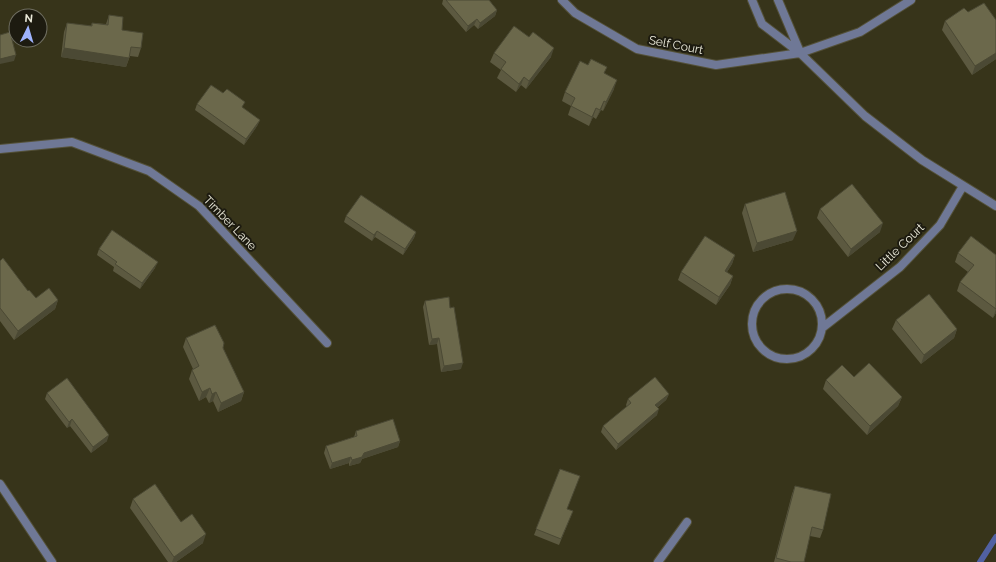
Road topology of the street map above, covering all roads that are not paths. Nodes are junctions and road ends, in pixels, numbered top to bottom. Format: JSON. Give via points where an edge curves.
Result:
{"nodes":[{"id":1,"x":562,"y":0,"type":"edge"},
{"id":2,"x":752,"y":0,"type":"edge"},
{"id":3,"x":778,"y":0,"type":"edge"},
{"id":4,"x":911,"y":0,"type":"edge"},
{"id":5,"x":800,"y":53,"type":"junction"},
{"id":6,"x":0,"y":149,"type":"edge"},
{"id":7,"x":963,"y":186,"type":"junction"},
{"id":8,"x":996,"y":206,"type":"edge"},
{"id":9,"x":822,"y":328,"type":"junction"},
{"id":10,"x":327,"y":343,"type":"dead end"},
{"id":11,"x":0,"y":484,"type":"edge"},
{"id":12,"x":687,"y":522,"type":"dead end"},
{"id":13,"x":52,"y":562,"type":"edge"},
{"id":14,"x":658,"y":562,"type":"edge"}],
"edges":[{"from":1,"to":5,"type":"street","name":"Self Court","via":[[575,13],[637,49],[716,65]]},
{"from":2,"to":5,"type":"street","via":[[762,24]]},
{"from":3,"to":5,"type":"street"},
{"from":4,"to":5,"type":"street","name":"Self Court","via":[[860,32]]},
{"from":5,"to":7,"type":"street","via":[[865,116],[922,160]]},
{"from":6,"to":10,"type":"street","name":"Timber Lane","via":[[72,142],[150,171],[199,206]]},
{"from":7,"to":8,"type":"street"},
{"from":7,"to":9,"type":"street","name":"Little Court","via":[[940,225],[900,268]]},
{"from":9,"to":9,"type":"street","name":"Little Court","via":[[818,307],[801,292],[790,289],[778,290],[767,295],[758,303],[753,314],[754,338],[770,355],[782,359],[804,355],[819,339]]},
{"from":11,"to":13,"type":"street"},
{"from":12,"to":14,"type":"street"}]}
